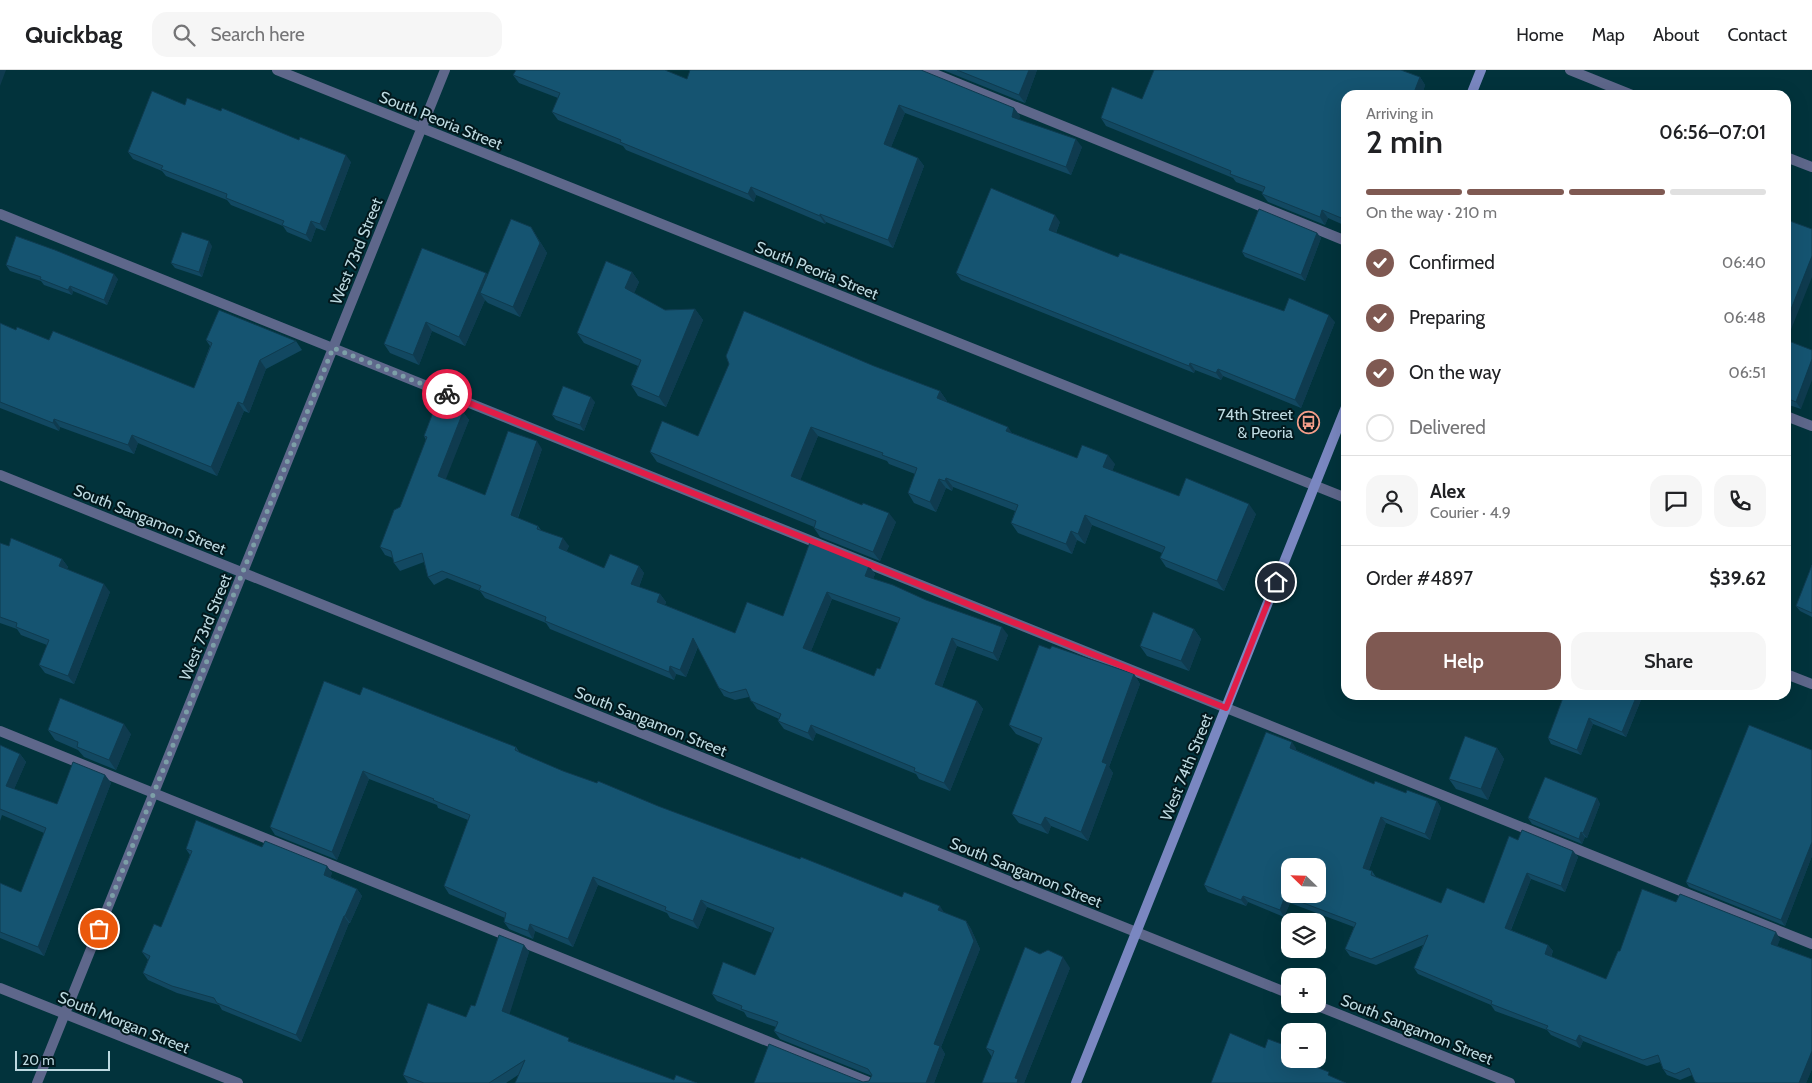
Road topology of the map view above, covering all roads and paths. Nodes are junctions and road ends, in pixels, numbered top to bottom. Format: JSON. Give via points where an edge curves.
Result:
{"nodes":[{"id":1,"x":277,"y":70,"type":"edge"},
{"id":2,"x":445,"y":70,"type":"edge"},
{"id":3,"x":925,"y":70,"type":"edge"},
{"id":4,"x":1481,"y":70,"type":"edge"},
{"id":5,"x":1570,"y":70,"type":"edge"},
{"id":6,"x":1473,"y":90,"type":"edge"},
{"id":7,"x":1620,"y":90,"type":"edge"},
{"id":8,"x":422,"y":128,"type":"junction"},
{"id":9,"x":1791,"y":159,"type":"edge"},
{"id":10,"x":1812,"y":168,"type":"edge"},
{"id":11,"x":0,"y":214,"type":"edge"},
{"id":12,"x":1341,"y":239,"type":"edge"},
{"id":13,"x":333,"y":348,"type":"junction"},
{"id":14,"x":1791,"y":418,"type":"edge"},
{"id":15,"x":1341,"y":420,"type":"edge"},
{"id":16,"x":1812,"y":426,"type":"edge"},
{"id":17,"x":0,"y":475,"type":"edge"},
{"id":18,"x":1315,"y":486,"type":"junction"},
{"id":19,"x":1341,"y":496,"type":"edge"},
{"id":20,"x":242,"y":573,"type":"junction"},
{"id":21,"x":1791,"y":676,"type":"edge"},
{"id":22,"x":1812,"y":684,"type":"edge"},
{"id":23,"x":1226,"y":708,"type":"junction"},
{"id":24,"x":0,"y":731,"type":"edge"},
{"id":25,"x":154,"y":794,"type":"junction"},
{"id":26,"x":1136,"y":932,"type":"junction"},
{"id":27,"x":1812,"y":944,"type":"edge"},
{"id":28,"x":0,"y":988,"type":"edge"},
{"id":29,"x":1281,"y":990,"type":"edge"},
{"id":30,"x":1326,"y":1009,"type":"edge"},
{"id":31,"x":66,"y":1014,"type":"junction"},
{"id":32,"x":37,"y":1083,"type":"edge"},
{"id":33,"x":238,"y":1083,"type":"edge"},
{"id":34,"x":871,"y":1083,"type":"edge"},
{"id":35,"x":1076,"y":1083,"type":"edge"},
{"id":36,"x":1510,"y":1083,"type":"edge"}],
"edges":[{"from":1,"to":8,"type":"street","name":"South Peoria Street"},
{"from":2,"to":8,"type":"street","name":"West 73rd Street"},
{"from":3,"to":12,"type":"street"},
{"from":4,"to":6,"type":"street"},
{"from":5,"to":7,"type":"street"},
{"from":8,"to":13,"type":"street","name":"West 73rd Street"},
{"from":8,"to":18,"type":"street","name":"South Peoria Street"},
{"from":9,"to":10,"type":"street"},
{"from":11,"to":13,"type":"street"},
{"from":13,"to":20,"type":"street","name":"West 73rd Street"},
{"from":13,"to":23,"type":"street"},
{"from":14,"to":16,"type":"street"},
{"from":15,"to":18,"type":"street","name":"West 74th Street"},
{"from":17,"to":20,"type":"street","name":"South Sangamon Street"},
{"from":18,"to":19,"type":"street","name":"South Peoria Street"},
{"from":18,"to":23,"type":"street","name":"West 74th Street"},
{"from":20,"to":25,"type":"street","name":"West 73rd Street"},
{"from":20,"to":26,"type":"street","name":"South Sangamon Street"},
{"from":21,"to":22,"type":"street"},
{"from":23,"to":26,"type":"street","name":"West 74th Street"},
{"from":23,"to":27,"type":"street"},
{"from":24,"to":25,"type":"street"},
{"from":25,"to":31,"type":"street","name":"West 73rd Street"},
{"from":25,"to":34,"type":"street"},
{"from":26,"to":29,"type":"street","name":"South Sangamon Street"},
{"from":26,"to":35,"type":"street","name":"West 74th Street"},
{"from":28,"to":31,"type":"street","name":"South Morgan Street"},
{"from":30,"to":36,"type":"street","name":"South Sangamon Street"},
{"from":31,"to":32,"type":"street","name":"West 73rd Street"},
{"from":31,"to":33,"type":"street","name":"South Morgan Street"}]}
